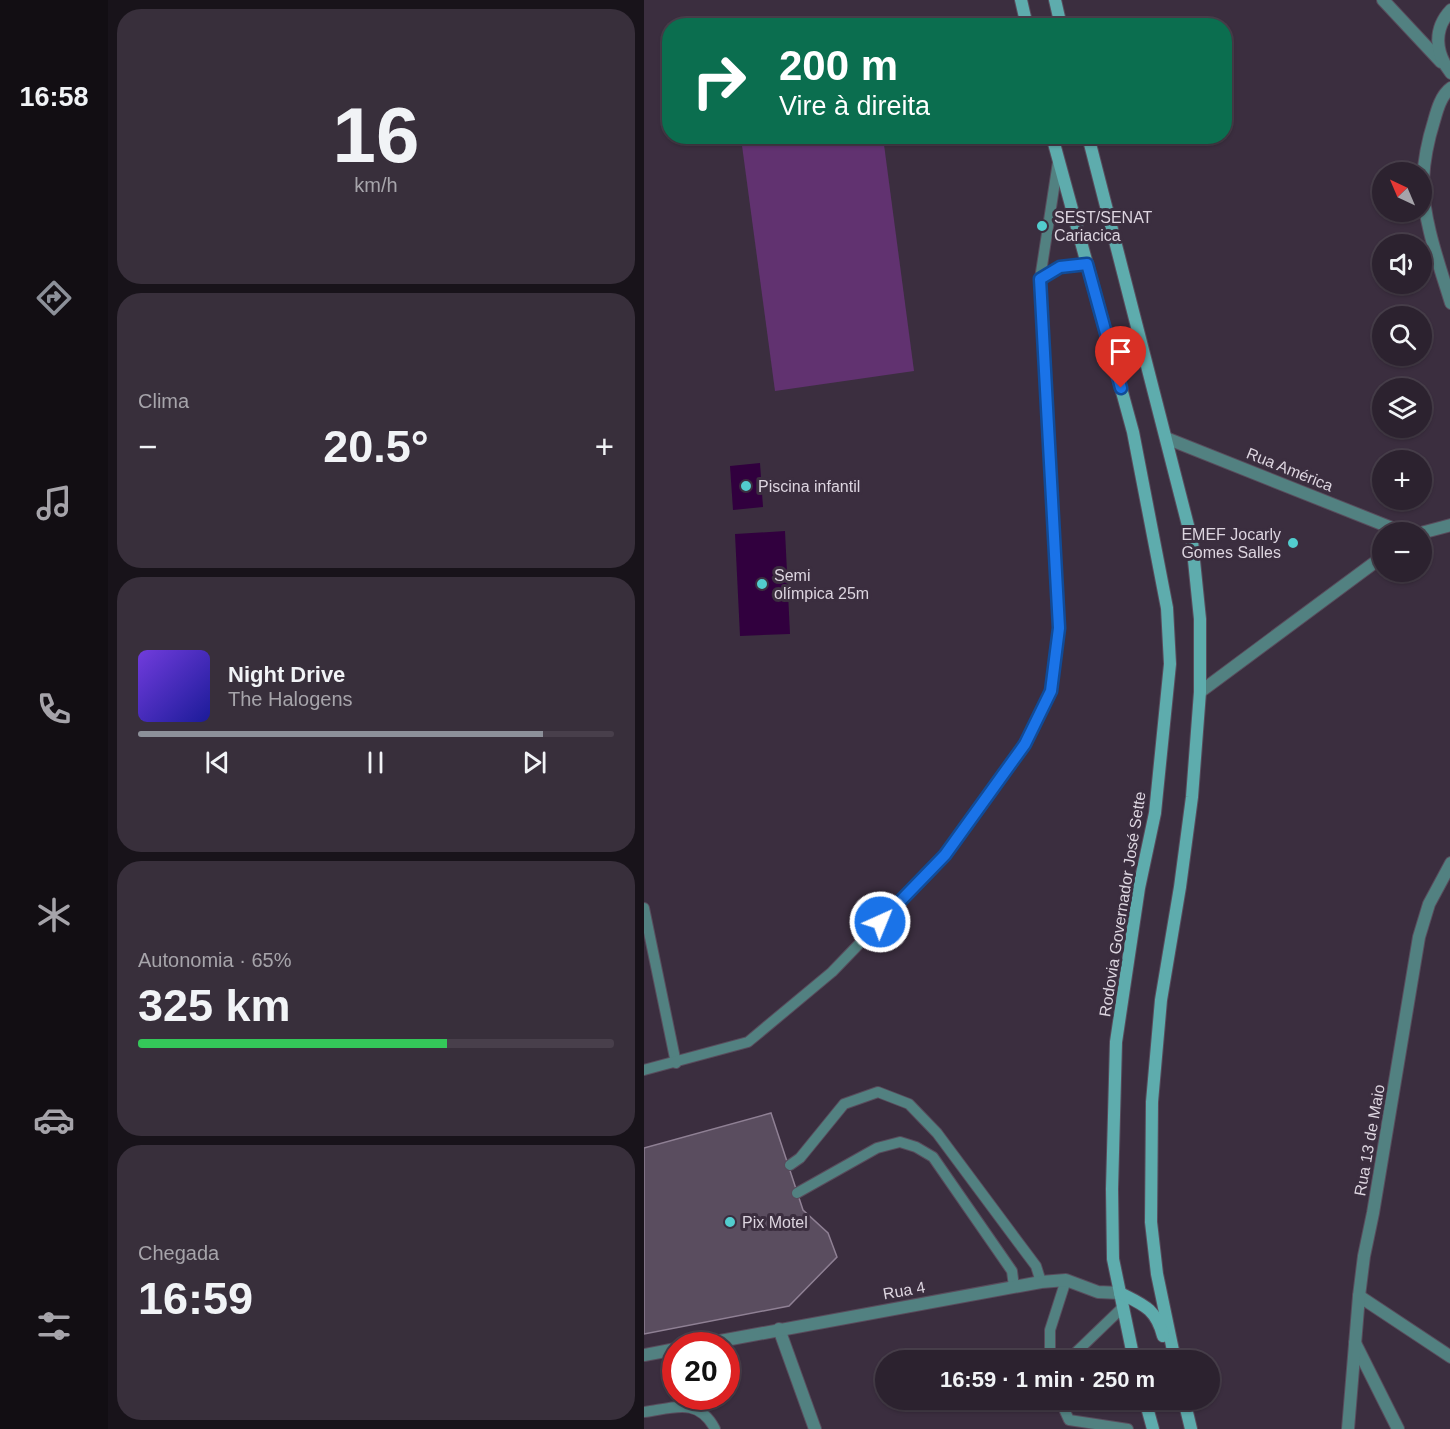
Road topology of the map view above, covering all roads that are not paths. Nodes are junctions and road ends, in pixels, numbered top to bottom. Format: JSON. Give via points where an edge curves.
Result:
{"nodes":[{"id":1,"x":1021,"y":0,"type":"edge"},
{"id":2,"x":1055,"y":0,"type":"edge"},
{"id":3,"x":1383,"y":0,"type":"edge"},
{"id":4,"x":1451,"y":10,"type":"edge"},
{"id":5,"x":1025,"y":18,"type":"edge"},
{"id":6,"x":1059,"y":18,"type":"edge"},
{"id":7,"x":1441,"y":62,"type":"junction"},
{"id":8,"x":1451,"y":73,"type":"edge"},
{"id":9,"x":1451,"y":88,"type":"edge"},
{"id":10,"x":1054,"y":144,"type":"edge"},
{"id":11,"x":1090,"y":144,"type":"edge"},
{"id":12,"x":1058,"y":161,"type":"junction"},
{"id":13,"x":1087,"y":264,"type":"junction"},
{"id":14,"x":1040,"y":279,"type":"junction"},
{"id":15,"x":1451,"y":303,"type":"edge"},
{"id":16,"x":1166,"y":438,"type":"junction"},
{"id":17,"x":1377,"y":522,"type":"edge"},
{"id":18,"x":1451,"y":525,"type":"edge"},
{"id":19,"x":1432,"y":530,"type":"edge"},
{"id":20,"x":1372,"y":564,"type":"edge"},
{"id":21,"x":1200,"y":692,"type":"junction"},
{"id":22,"x":1451,"y":863,"type":"edge"},
{"id":23,"x":644,"y":908,"type":"edge"},
{"id":24,"x":676,"y":1063,"type":"junction"},
{"id":25,"x":644,"y":1070,"type":"edge"},
{"id":26,"x":790,"y":1165,"type":"dead end"},
{"id":27,"x":797,"y":1193,"type":"dead end"},
{"id":28,"x":1066,"y":1280,"type":"junction"},
{"id":29,"x":1042,"y":1282,"type":"junction"},
{"id":30,"x":1014,"y":1287,"type":"junction"},
{"id":31,"x":1120,"y":1293,"type":"junction"},
{"id":32,"x":1358,"y":1296,"type":"junction"},
{"id":33,"x":1123,"y":1307,"type":"junction"},
{"id":34,"x":779,"y":1329,"type":"junction"},
{"id":35,"x":740,"y":1337,"type":"edge"},
{"id":36,"x":1355,"y":1341,"type":"junction"},
{"id":37,"x":1050,"y":1350,"type":"edge"},
{"id":38,"x":1078,"y":1350,"type":"edge"},
{"id":39,"x":1132,"y":1350,"type":"edge"},
{"id":40,"x":1167,"y":1350,"type":"edge"},
{"id":41,"x":1173,"y":1350,"type":"edge"},
{"id":42,"x":662,"y":1352,"type":"edge"},
{"id":43,"x":644,"y":1355,"type":"edge"},
{"id":44,"x":1451,"y":1357,"type":"edge"},
{"id":45,"x":1064,"y":1410,"type":"edge"},
{"id":46,"x":1148,"y":1410,"type":"edge"},
{"id":47,"x":1187,"y":1410,"type":"edge"},
{"id":48,"x":644,"y":1412,"type":"edge"},
{"id":49,"x":715,"y":1429,"type":"edge"},
{"id":50,"x":815,"y":1429,"type":"edge"},
{"id":51,"x":1128,"y":1429,"type":"edge"},
{"id":52,"x":1153,"y":1429,"type":"edge"},
{"id":53,"x":1192,"y":1429,"type":"edge"},
{"id":54,"x":1348,"y":1429,"type":"edge"},
{"id":55,"x":1398,"y":1429,"type":"edge"}],
"edges":[{"from":1,"to":5,"type":"main road"},
{"from":2,"to":6,"type":"main road"},
{"from":3,"to":7,"type":"street"},
{"from":4,"to":7,"type":"street","via":[[1442,20],[1439,34]]},
{"from":7,"to":8,"type":"street"},
{"from":9,"to":15,"type":"street","via":[[1439,105],[1428,141],[1423,182],[1428,218]]},
{"from":10,"to":12,"type":"main road","name":"Rodovia Governador José Sette"},
{"from":11,"to":16,"type":"main road"},
{"from":12,"to":13,"type":"main road","name":"Rodovia Governador José Sette"},
{"from":12,"to":14,"type":"lane"},
{"from":13,"to":14,"type":"lane","via":[[1060,267]]},
{"from":13,"to":31,"type":"main road","name":"Rodovia Governador José Sette","via":[[1133,432],[1167,608],[1170,664],[1156,813],[1139,888],[1116,1042],[1113,1259]]},
{"from":14,"to":24,"type":"lane","via":[[1059,628],[1051,691],[1025,744],[945,855],[832,972],[748,1042]]},
{"from":16,"to":17,"type":"street","name":"Rua América"},
{"from":16,"to":21,"type":"main road","via":[[1192,542],[1200,619]]},
{"from":18,"to":19,"type":"street"},
{"from":20,"to":21,"type":"street"},
{"from":21,"to":41,"type":"main road","via":[[1192,797],[1161,1000],[1152,1102],[1151,1222]]},
{"from":22,"to":32,"type":"street","name":"Rua 13 de Maio","via":[[1429,904],[1419,937]]},
{"from":23,"to":24,"type":"lane"},
{"from":24,"to":25,"type":"lane"},
{"from":26,"to":29,"type":"lane","via":[[844,1104],[878,1092],[909,1104],[937,1133],[1036,1266]]},
{"from":27,"to":30,"type":"lane","via":[[877,1148],[900,1142],[916,1147],[933,1157],[1012,1271]]},
{"from":28,"to":29,"type":"street","name":"Rua 4"},
{"from":28,"to":31,"type":"street","name":"Rua 4","via":[[1098,1292]]},
{"from":28,"to":37,"type":"lane","via":[[1050,1330]]},
{"from":29,"to":30,"type":"street","name":"Rua 4"},
{"from":30,"to":34,"type":"street","name":"Rua 4"},
{"from":31,"to":33,"type":"main road","name":"Rodovia Governador José Sette"},
{"from":31,"to":40,"type":"main road","via":[[1155,1314]]},
{"from":32,"to":36,"type":"street","name":"Rua 13 de Maio"},
{"from":32,"to":44,"type":"street"},
{"from":33,"to":38,"type":"lane"},
{"from":33,"to":39,"type":"main road","name":"Rodovia Governador José Sette"},
{"from":34,"to":35,"type":"street","name":"Rua 4"},
{"from":34,"to":50,"type":"street"},
{"from":36,"to":54,"type":"street","name":"Rua 13 de Maio"},
{"from":36,"to":55,"type":"street"},
{"from":42,"to":43,"type":"street"},
{"from":45,"to":51,"type":"lane","via":[[1069,1420]]},
{"from":46,"to":52,"type":"main road"},
{"from":47,"to":53,"type":"main road"},
{"from":48,"to":49,"type":"lane","via":[[689,1406],[702,1411]]}]}
